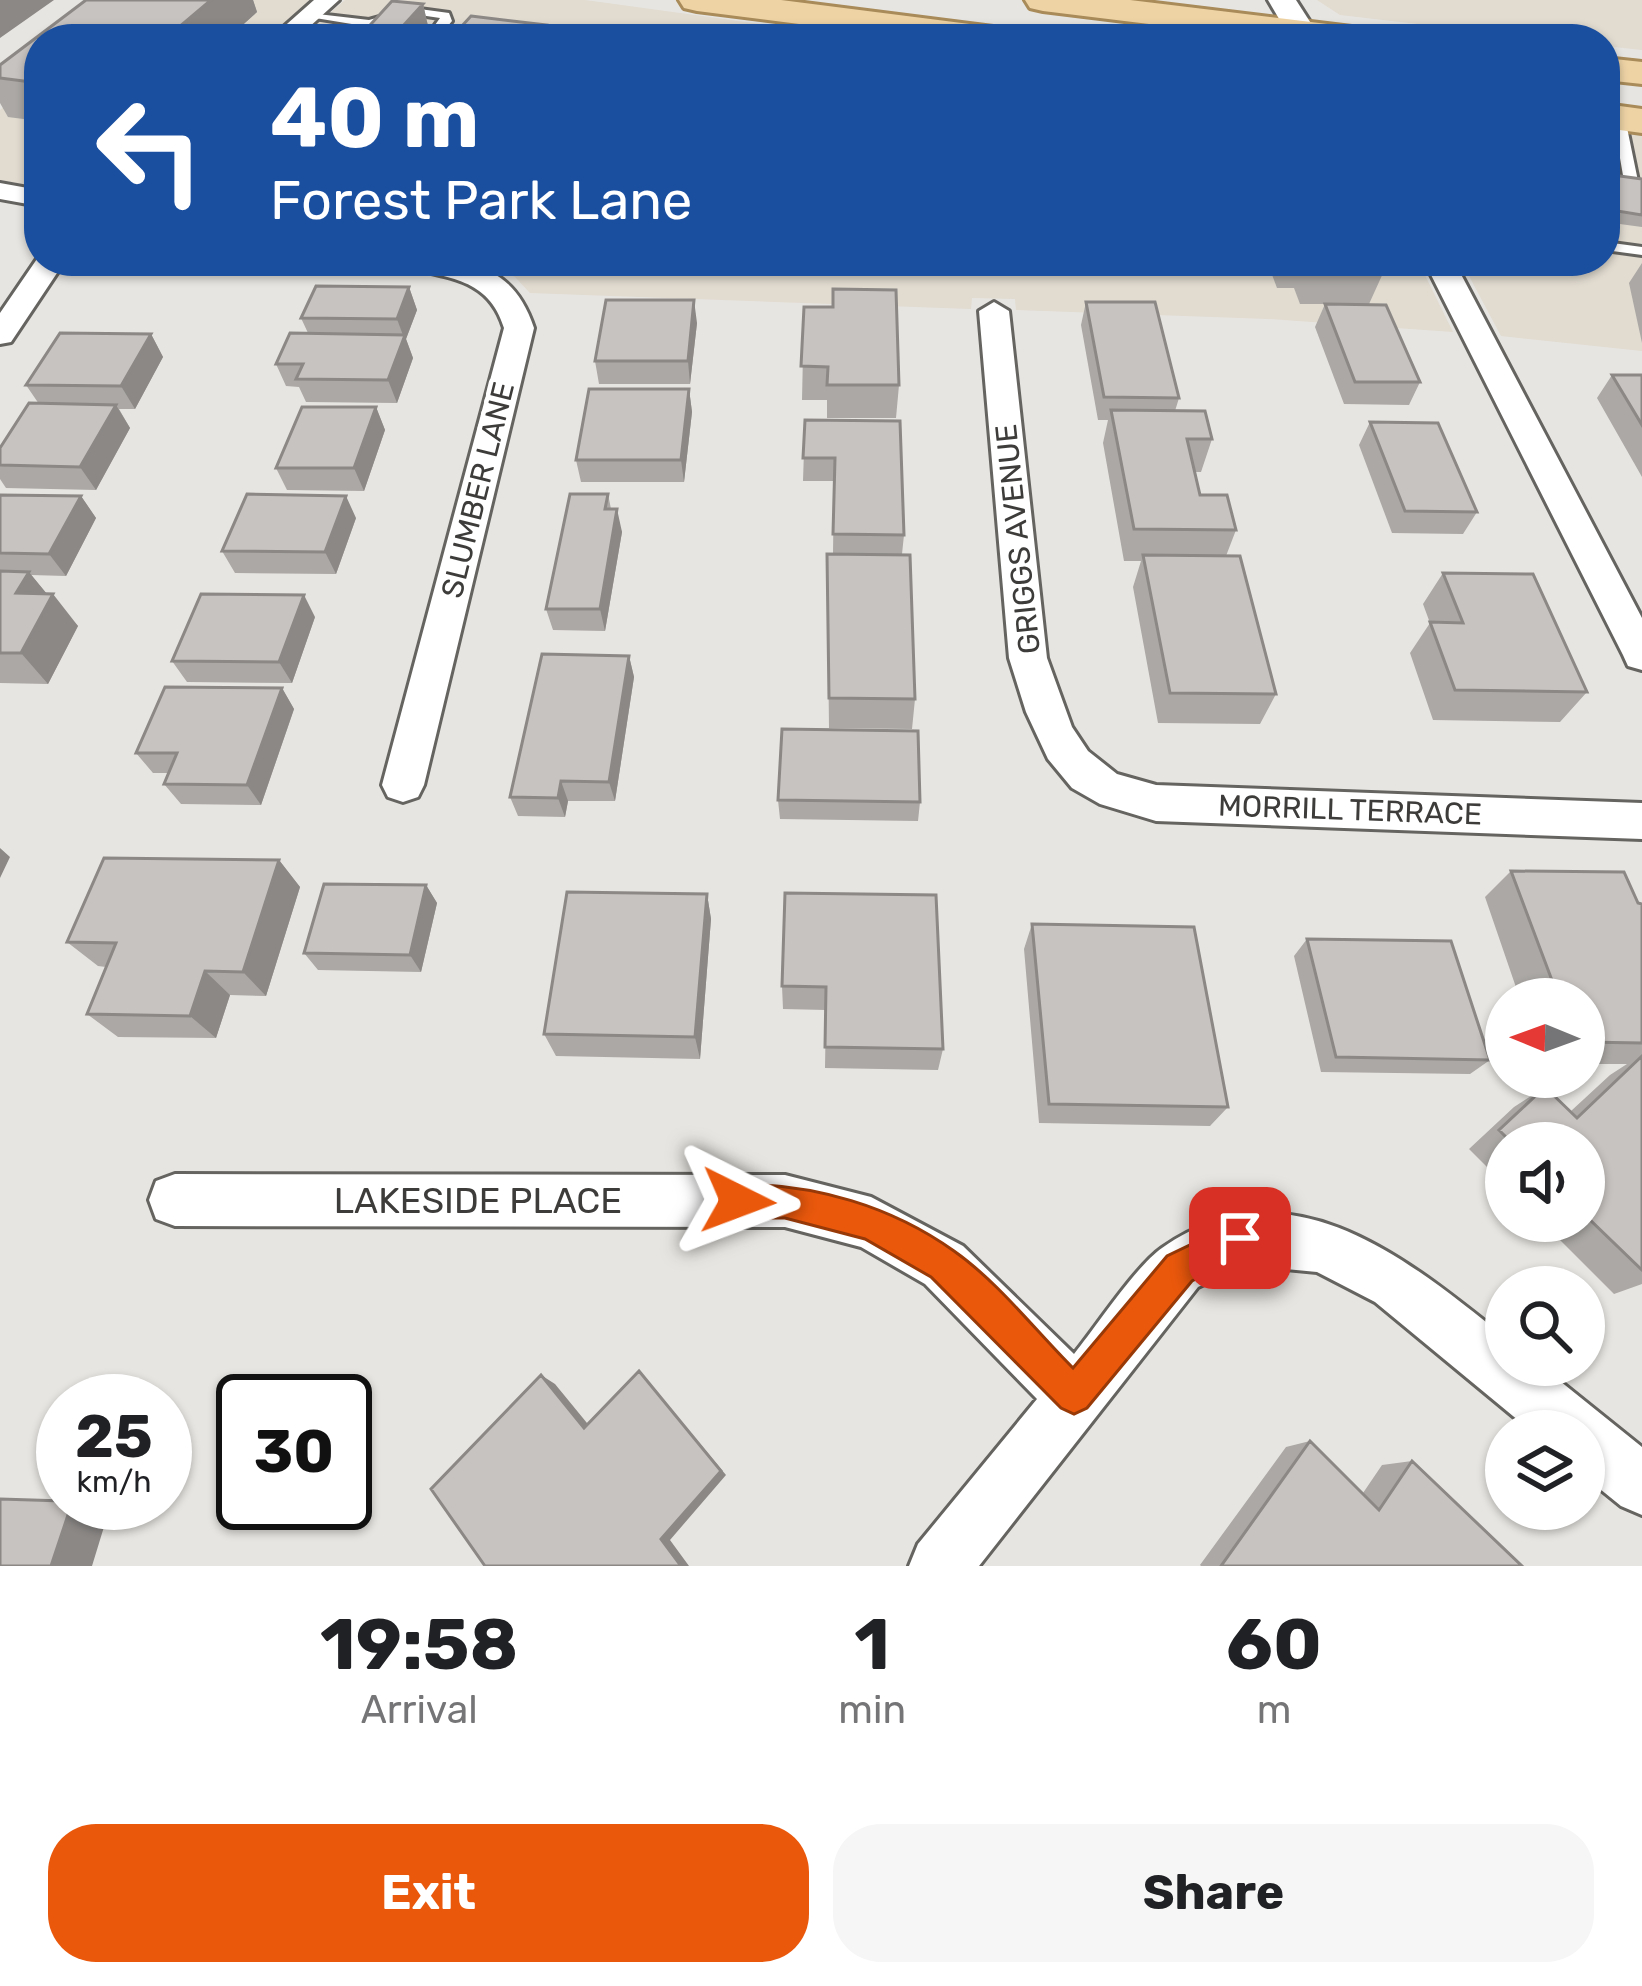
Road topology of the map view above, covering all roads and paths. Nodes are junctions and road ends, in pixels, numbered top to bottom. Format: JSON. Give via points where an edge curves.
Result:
{"nodes":[{"id":1,"x":697,"y":0,"type":"edge"},
{"id":2,"x":1043,"y":0,"type":"edge"},
{"id":3,"x":319,"y":8,"type":"edge"},
{"id":4,"x":367,"y":24,"type":"edge"},
{"id":5,"x":373,"y":24,"type":"edge"},
{"id":6,"x":444,"y":24,"type":"edge"},
{"id":7,"x":884,"y":24,"type":"edge"},
{"id":8,"x":1296,"y":24,"type":"edge"},
{"id":9,"x":1622,"y":118,"type":"edge"},
{"id":10,"x":1630,"y":180,"type":"edge"},
{"id":11,"x":40,"y":276,"type":"edge"},
{"id":12,"x":481,"y":276,"type":"edge"},
{"id":13,"x":1447,"y":276,"type":"edge"},
{"id":14,"x":994,"y":310,"type":"dead end"},
{"id":15,"x":0,"y":334,"type":"edge"},
{"id":16,"x":1642,"y":655,"type":"edge"},
{"id":17,"x":1071,"y":760,"type":"joint"},
{"id":18,"x":404,"y":785,"type":"dead end"},
{"id":19,"x":1642,"y":820,"type":"edge"},
{"id":20,"x":175,"y":1200,"type":"dead end"},
{"id":21,"x":1074,"y":1395,"type":"junction"},
{"id":22,"x":1550,"y":1410,"type":"edge"},
{"id":23,"x":1605,"y":1455,"type":"edge"},
{"id":24,"x":1642,"y":1485,"type":"edge"},
{"id":25,"x":940,"y":1566,"type":"edge"}],
"edges":[{"from":1,"to":7,"type":"main road"},
{"from":2,"to":8,"type":"main road"},
{"from":3,"to":4,"type":"lane"},
{"from":5,"to":6,"type":"lane","via":[[412,11],[445,15]]},
{"from":9,"to":10,"type":"lane"},
{"from":11,"to":15,"type":"street"},
{"from":12,"to":18,"type":"street","name":"SLUMBER LANE","via":[[514,306],[519,328]]},
{"from":13,"to":16,"type":"street"},
{"from":14,"to":17,"type":"street","name":"GRIGGS AVENUE","via":[[1028,658]]},
{"from":17,"to":19,"type":"street","name":"MORRILL TERRACE","via":[[1100,786],[1156,803]]},
{"from":20,"to":21,"type":"street","name":"LAKESIDE PLACE","via":[[785,1201],[871,1223],[944,1265]]},
{"from":21,"to":22,"type":"street","via":[[1179,1268],[1240,1238],[1322,1246],[1394,1283]]},
{"from":21,"to":25,"type":"street"},
{"from":23,"to":24,"type":"street"}]}
